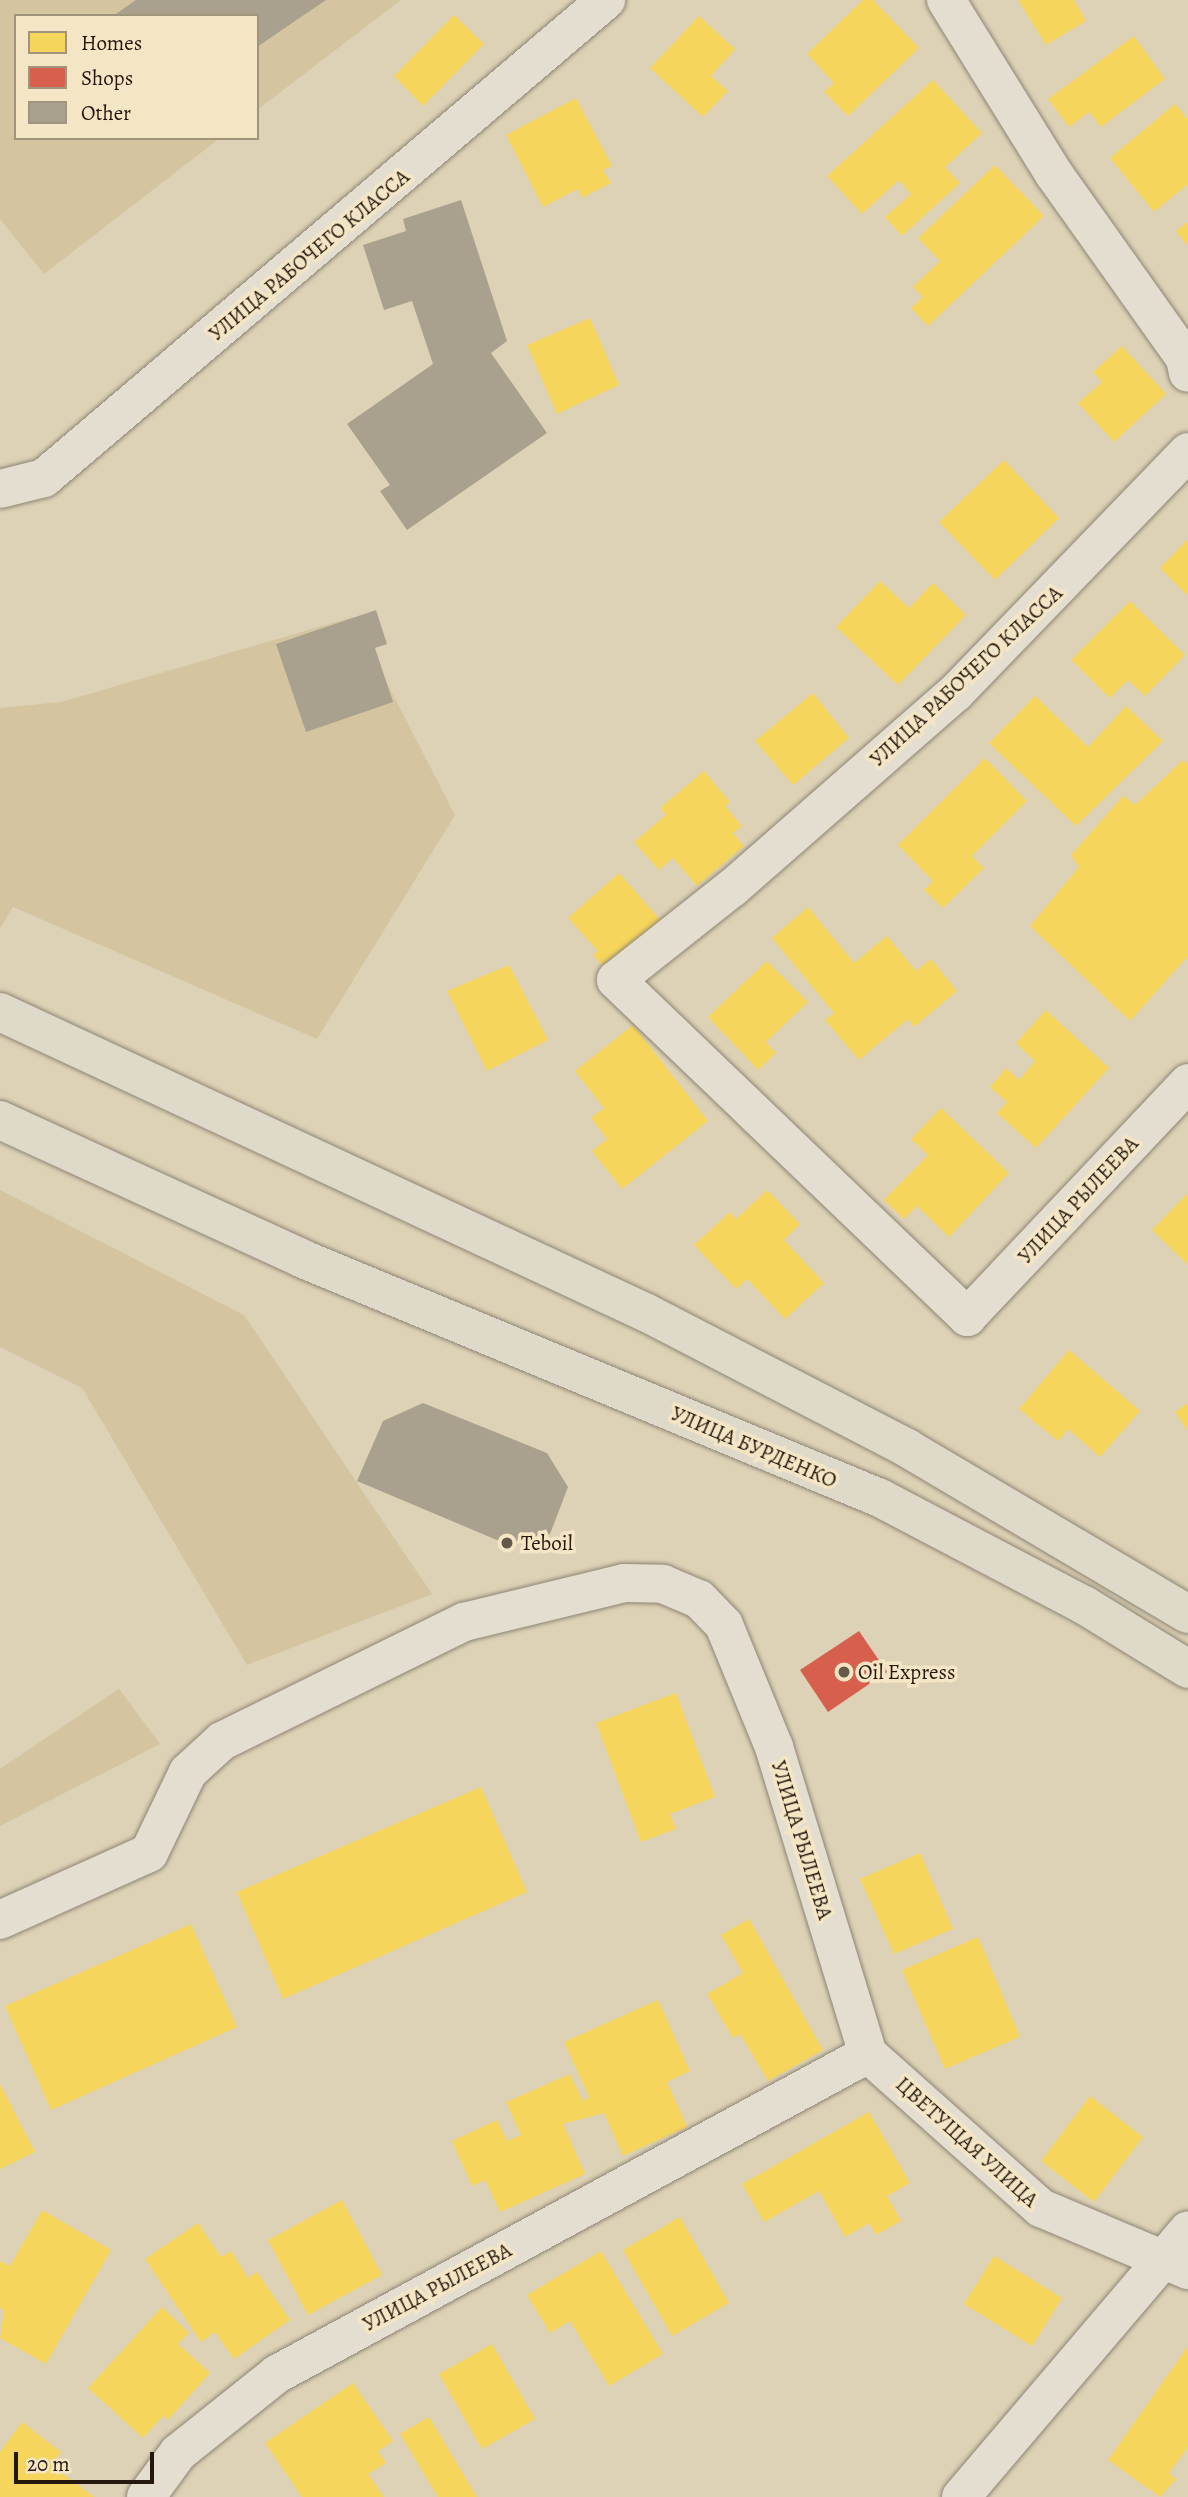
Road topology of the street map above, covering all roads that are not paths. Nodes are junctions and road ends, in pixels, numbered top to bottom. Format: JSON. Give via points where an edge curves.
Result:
{"nodes":[{"id":1,"x":606,"y":0,"type":"edge"},
{"id":2,"x":946,"y":0,"type":"edge"},
{"id":3,"x":1188,"y":373,"type":"edge"},
{"id":4,"x":1188,"y":452,"type":"edge"},
{"id":5,"x":0,"y":489,"type":"edge"},
{"id":6,"x":0,"y":1012,"type":"edge"},
{"id":7,"x":1188,"y":1083,"type":"edge"},
{"id":8,"x":0,"y":1120,"type":"edge"},
{"id":9,"x":967,"y":1317,"type":"joint"},
{"id":10,"x":1188,"y":1614,"type":"edge"},
{"id":11,"x":1188,"y":1669,"type":"edge"},
{"id":12,"x":0,"y":1920,"type":"edge"},
{"id":13,"x":868,"y":2054,"type":"junction"},
{"id":14,"x":1188,"y":2230,"type":"edge"},
{"id":15,"x":1176,"y":2265,"type":"edge"},
{"id":16,"x":146,"y":2497,"type":"edge"},
{"id":17,"x":961,"y":2497,"type":"edge"}],
"edges":[{"from":1,"to":5,"type":"street","name":"УЛИЦА РАБОЧЕГО КЛАССА","via":[[44,478]]},
{"from":2,"to":3,"type":"street","via":[[1054,173],[1185,358]]},
{"from":4,"to":9,"type":"street","name":"УЛИЦА РАБОЧЕГО КЛАССА","via":[[955,693],[732,888],[617,980]]},
{"from":6,"to":10,"type":"main road","via":[[647,1313],[907,1448]]},
{"from":7,"to":9,"type":"street","name":"УЛИЦА РЫЛЕЕВА"},
{"from":8,"to":11,"type":"main road","name":"УЛИЦА БУРДЕНКО","via":[[303,1258],[880,1498],[1084,1605]]},
{"from":12,"to":13,"type":"street","name":"УЛИЦА РЫЛЕЕВА","via":[[149,1853],[188,1772],[222,1741],[464,1622],[624,1583],[663,1584],[699,1598],[724,1625],[774,1747]]},
{"from":13,"to":15,"type":"street","name":"ЦВЕТУЩАЯ УЛИЦА","via":[[1041,2208]]},
{"from":13,"to":16,"type":"street","name":"УЛИЦА РЫЛЕЕВА","via":[[277,2374],[178,2453]]},
{"from":14,"to":15,"type":"street"},
{"from":15,"to":17,"type":"street"}]}
